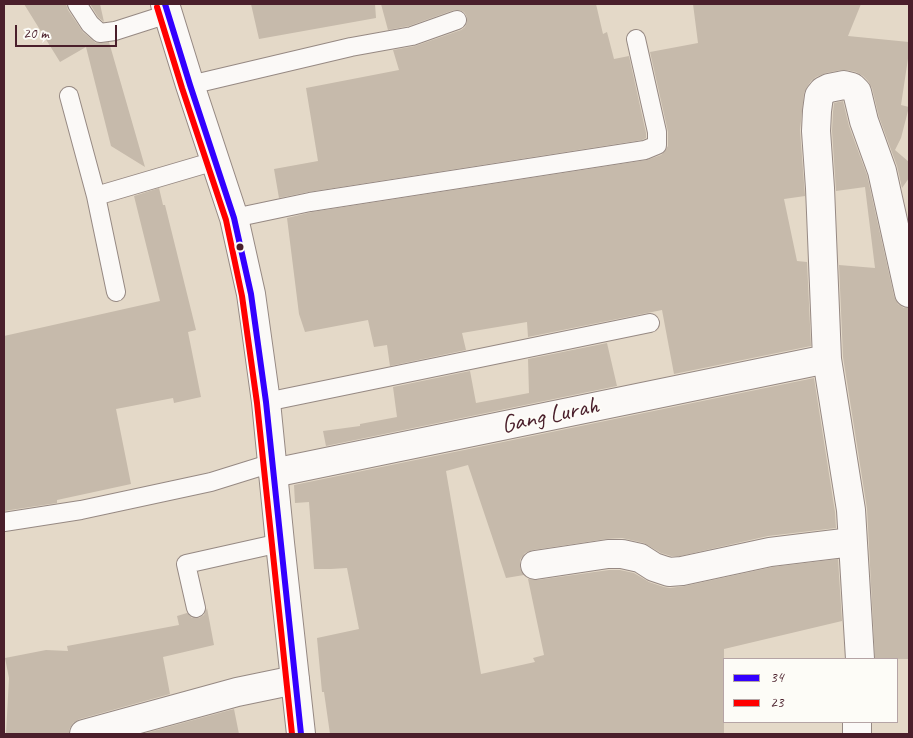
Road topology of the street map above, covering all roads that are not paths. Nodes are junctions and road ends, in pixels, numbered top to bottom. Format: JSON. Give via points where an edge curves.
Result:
{"nodes":[{"id":1,"x":77,"y":4,"type":"edge"},
{"id":2,"x":166,"y":9,"type":"edge"},
{"id":3,"x":458,"y":20,"type":"dead end"},
{"id":4,"x":636,"y":39,"type":"dead end"},
{"id":5,"x":190,"y":85,"type":"junction"},
{"id":6,"x":69,"y":96,"type":"dead end"},
{"id":7,"x":215,"y":161,"type":"junction"},
{"id":8,"x":96,"y":196,"type":"junction"},
{"id":9,"x":234,"y":218,"type":"junction"},
{"id":10,"x":909,"y":291,"type":"edge"},
{"id":11,"x":116,"y":292,"type":"dead end"},
{"id":12,"x":650,"y":324,"type":"dead end"},
{"id":13,"x":827,"y":359,"type":"junction"},
{"id":14,"x":266,"y":402,"type":"junction"},
{"id":15,"x":273,"y":468,"type":"junction"},
{"id":16,"x":4,"y":522,"type":"edge"},
{"id":17,"x":852,"y":542,"type":"junction"},
{"id":18,"x":280,"y":543,"type":"junction"},
{"id":19,"x":535,"y":564,"type":"dead end"},
{"id":20,"x":196,"y":608,"type":"dead end"},
{"id":21,"x":860,"y":658,"type":"edge"},
{"id":22,"x":294,"y":680,"type":"junction"},
{"id":23,"x":84,"y":734,"type":"edge"},
{"id":24,"x":301,"y":734,"type":"edge"}],
"edges":[{"from":1,"to":2,"type":"lane","via":[[100,33],[115,31]]},
{"from":2,"to":5,"type":"street"},
{"from":3,"to":5,"type":"lane","via":[[412,36]]},
{"from":4,"to":9,"type":"lane","via":[[657,132],[657,145],[645,150],[310,202]]},
{"from":5,"to":7,"type":"street"},
{"from":6,"to":8,"type":"lane"},
{"from":7,"to":8,"type":"lane"},
{"from":7,"to":9,"type":"street"},
{"from":8,"to":11,"type":"lane"},
{"from":9,"to":14,"type":"street","via":[[251,294]]},
{"from":10,"to":13,"type":"street","via":[[882,171],[856,92],[852,86],[829,88],[820,96],[816,131]]},
{"from":12,"to":14,"type":"lane"},
{"from":13,"to":15,"type":"street","name":"Gang Lurah"},
{"from":13,"to":17,"type":"street","via":[[851,510]]},
{"from":14,"to":15,"type":"street"},
{"from":15,"to":16,"type":"lane","via":[[80,510]]},
{"from":15,"to":18,"type":"street"},
{"from":17,"to":19,"type":"street","via":[[770,552],[669,572],[640,558],[622,554]]},
{"from":17,"to":21,"type":"street"},
{"from":18,"to":20,"type":"lane","via":[[186,564]]},
{"from":18,"to":22,"type":"street"},
{"from":22,"to":23,"type":"street","via":[[236,692]]},
{"from":22,"to":24,"type":"street"}]}
